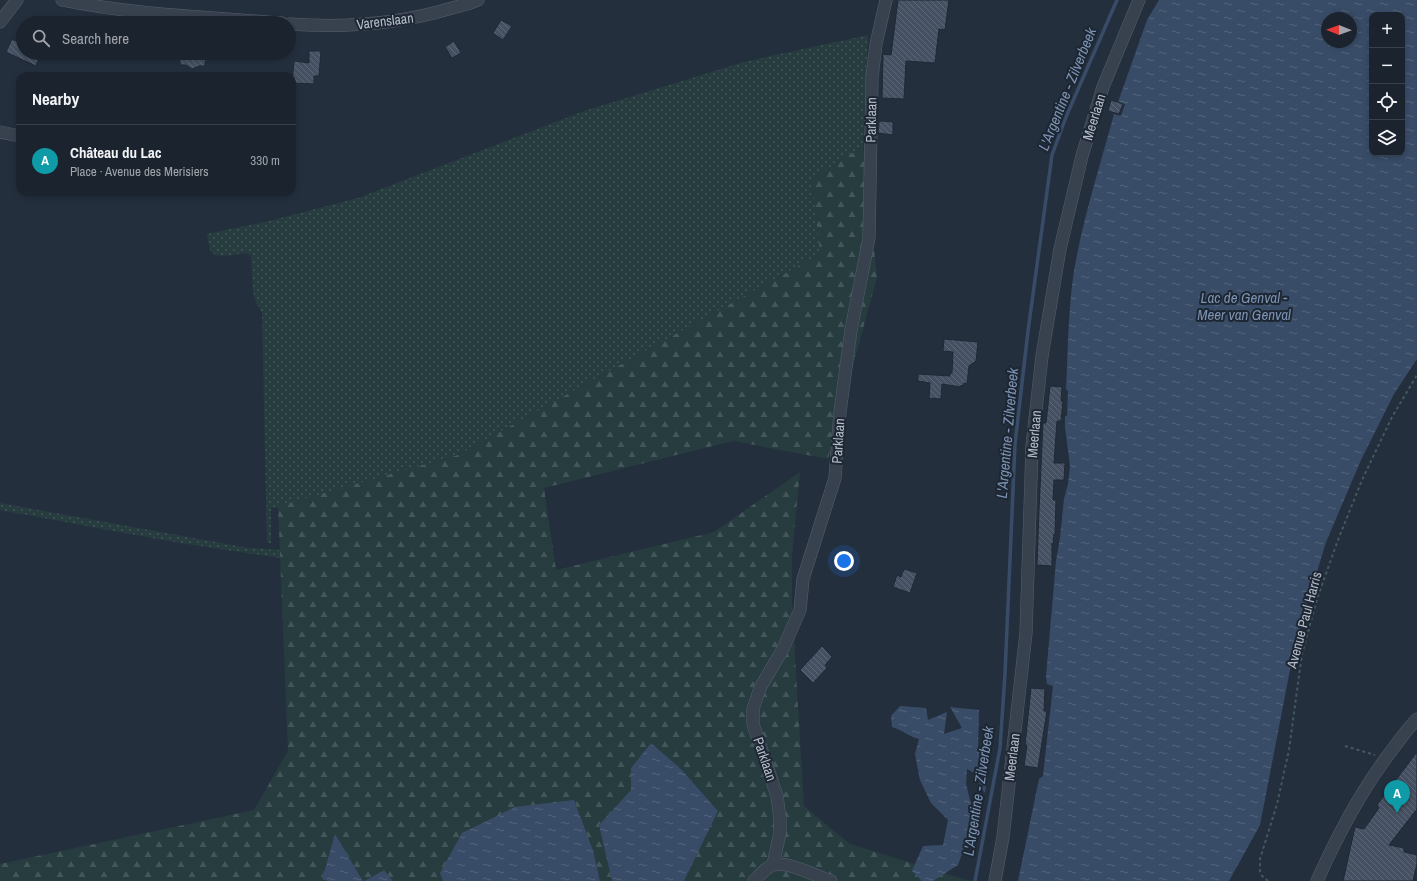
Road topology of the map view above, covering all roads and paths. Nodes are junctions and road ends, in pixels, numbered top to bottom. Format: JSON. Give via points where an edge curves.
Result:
{"nodes":[{"id":1,"x":17,"y":0,"type":"edge"},
{"id":2,"x":62,"y":0,"type":"edge"},
{"id":3,"x":478,"y":0,"type":"edge"},
{"id":4,"x":886,"y":0,"type":"edge"},
{"id":5,"x":1139,"y":0,"type":"edge"},
{"id":6,"x":195,"y":16,"type":"edge"},
{"id":7,"x":0,"y":22,"type":"edge"},
{"id":8,"x":296,"y":24,"type":"edge"},
{"id":9,"x":0,"y":132,"type":"edge"},
{"id":10,"x":16,"y":135,"type":"edge"},
{"id":11,"x":1417,"y":376,"type":"edge"},
{"id":12,"x":1417,"y":719,"type":"edge"},
{"id":13,"x":1346,"y":746,"type":"dead end"},
{"id":14,"x":1386,"y":758,"type":"junction"},
{"id":15,"x":773,"y":865,"type":"junction"},
{"id":16,"x":754,"y":881,"type":"edge"},
{"id":17,"x":831,"y":881,"type":"edge"},
{"id":18,"x":995,"y":881,"type":"edge"},
{"id":19,"x":1268,"y":881,"type":"edge"},
{"id":20,"x":1318,"y":881,"type":"edge"}],
"edges":[{"from":1,"to":7,"type":"street"},
{"from":2,"to":6,"type":"street","via":[[95,7]]},
{"from":3,"to":8,"type":"street","name":"Varenslaan","via":[[430,15],[377,24]]},
{"from":4,"to":15,"type":"street","name":"Parklaan","via":[[872,77],[869,238],[851,330],[840,412],[835,478],[803,579],[800,610],[783,650],[760,688],[753,709],[753,724],[777,796],[780,819],[780,833]]},
{"from":5,"to":18,"type":"street","name":"Meerlaan","via":[[1103,87],[1082,156],[1060,249],[1042,356],[1032,446],[1026,633],[1003,837]]},
{"from":9,"to":10,"type":"street"},
{"from":11,"to":19,"type":"path","name":"Avenue Paul Harris","via":[[1392,417],[1362,480],[1317,599],[1302,654],[1289,750],[1277,804],[1260,859],[1260,871]]},
{"from":12,"to":14,"type":"street"},
{"from":13,"to":14,"type":"path"},
{"from":14,"to":20,"type":"street","via":[[1351,811]]},
{"from":15,"to":16,"type":"street"},
{"from":15,"to":17,"type":"street","via":[[787,865]]}]}
